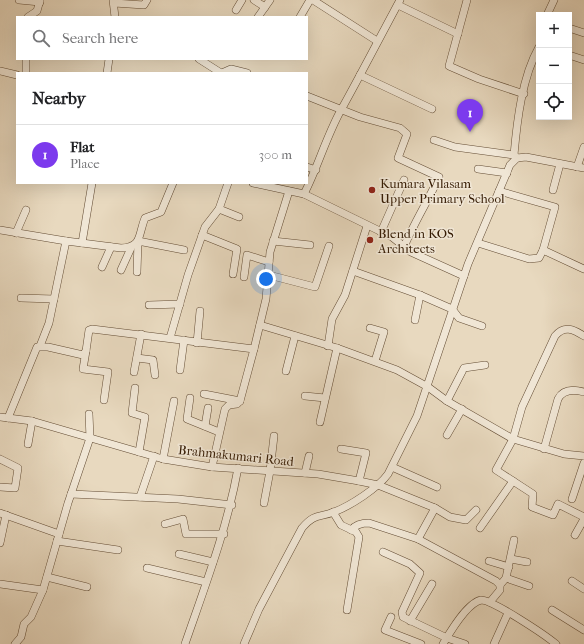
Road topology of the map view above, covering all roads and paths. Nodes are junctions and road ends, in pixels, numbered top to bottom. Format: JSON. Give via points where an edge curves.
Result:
{"nodes":[{"id":1,"x":19,"y":0,"type":"edge"},
{"id":2,"x":147,"y":0,"type":"edge"},
{"id":3,"x":242,"y":0,"type":"edge"},
{"id":4,"x":254,"y":0,"type":"edge"},
{"id":5,"x":270,"y":0,"type":"edge"},
{"id":6,"x":311,"y":0,"type":"edge"},
{"id":7,"x":467,"y":0,"type":"edge"},
{"id":8,"x":554,"y":0,"type":"edge"},
{"id":9,"x":40,"y":1,"type":"edge"},
{"id":10,"x":113,"y":2,"type":"edge"},
{"id":11,"x":399,"y":2,"type":"edge"},
{"id":12,"x":265,"y":7,"type":"junction"},
{"id":13,"x":236,"y":10,"type":"dead end"},
{"id":14,"x":548,"y":12,"type":"edge"},
{"id":15,"x":30,"y":16,"type":"edge"},
{"id":16,"x":115,"y":16,"type":"edge"},
{"id":17,"x":259,"y":16,"type":"edge"},
{"id":18,"x":301,"y":16,"type":"edge"},
{"id":19,"x":572,"y":29,"type":"edge"},
{"id":20,"x":584,"y":32,"type":"edge"},
{"id":21,"x":458,"y":34,"type":"junction"},
{"id":22,"x":378,"y":41,"type":"junction"},
{"id":23,"x":538,"y":48,"type":"edge"},
{"id":24,"x":572,"y":56,"type":"edge"},
{"id":25,"x":26,"y":60,"type":"edge"},
{"id":26,"x":109,"y":60,"type":"edge"},
{"id":27,"x":201,"y":60,"type":"edge"},
{"id":28,"x":584,"y":60,"type":"edge"},
{"id":29,"x":0,"y":71,"type":"edge"},
{"id":30,"x":26,"y":72,"type":"edge"},
{"id":31,"x":107,"y":72,"type":"edge"},
{"id":32,"x":219,"y":72,"type":"edge"},
{"id":33,"x":224,"y":72,"type":"edge"},
{"id":34,"x":243,"y":72,"type":"edge"},
{"id":35,"x":16,"y":75,"type":"edge"},
{"id":36,"x":360,"y":75,"type":"junction"},
{"id":37,"x":524,"y":94,"type":"junction"},
{"id":38,"x":308,"y":96,"type":"edge"},
{"id":39,"x":432,"y":109,"type":"dead end"},
{"id":40,"x":341,"y":110,"type":"junction"},
{"id":41,"x":434,"y":140,"type":"dead end"},
{"id":42,"x":584,"y":147,"type":"edge"},
{"id":43,"x":516,"y":157,"type":"junction"},
{"id":44,"x":560,"y":164,"type":"junction"},
{"id":45,"x":308,"y":167,"type":"edge"},
{"id":46,"x":580,"y":168,"type":"edge"},
{"id":47,"x":478,"y":169,"type":"dead end"},
{"id":48,"x":316,"y":170,"type":"junction"},
{"id":49,"x":507,"y":173,"type":"junction"},
{"id":50,"x":404,"y":180,"type":"dead end"},
{"id":51,"x":92,"y":184,"type":"edge"},
{"id":52,"x":173,"y":184,"type":"edge"},
{"id":53,"x":228,"y":184,"type":"edge"},
{"id":54,"x":258,"y":184,"type":"edge"},
{"id":55,"x":553,"y":190,"type":"dead end"},
{"id":56,"x":289,"y":191,"type":"junction"},
{"id":57,"x":499,"y":191,"type":"junction"},
{"id":58,"x":304,"y":194,"type":"junction"},
{"id":59,"x":219,"y":209,"type":"junction"},
{"id":60,"x":26,"y":210,"type":"dead end"},
{"id":61,"x":239,"y":217,"type":"dead end"},
{"id":62,"x":367,"y":226,"type":"junction"},
{"id":63,"x":0,"y":230,"type":"edge"},
{"id":64,"x":381,"y":232,"type":"junction"},
{"id":65,"x":16,"y":233,"type":"junction"},
{"id":66,"x":202,"y":235,"type":"junction"},
{"id":67,"x":66,"y":240,"type":"junction"},
{"id":68,"x":273,"y":241,"type":"junction"},
{"id":69,"x":82,"y":242,"type":"junction"},
{"id":70,"x":138,"y":242,"type":"junction"},
{"id":71,"x":478,"y":243,"type":"junction"},
{"id":72,"x":310,"y":245,"type":"dead end"},
{"id":73,"x":329,"y":246,"type":"dead end"},
{"id":74,"x":111,"y":247,"type":"junction"},
{"id":75,"x":404,"y":247,"type":"junction"},
{"id":76,"x":131,"y":248,"type":"junction"},
{"id":77,"x":184,"y":250,"type":"dead end"},
{"id":78,"x":543,"y":250,"type":"junction"},
{"id":79,"x":269,"y":262,"type":"junction"},
{"id":80,"x":102,"y":267,"type":"dead end"},
{"id":81,"x":584,"y":269,"type":"edge"},
{"id":82,"x":121,"y":270,"type":"dead end"},
{"id":83,"x":353,"y":271,"type":"junction"},
{"id":84,"x":137,"y":272,"type":"dead end"},
{"id":85,"x":233,"y":274,"type":"dead end"},
{"id":86,"x":269,"y":275,"type":"junction"},
{"id":87,"x":464,"y":276,"type":"junction"},
{"id":88,"x":244,"y":277,"type":"dead end"},
{"id":89,"x":420,"y":295,"type":"junction"},
{"id":90,"x":21,"y":298,"type":"dead end"},
{"id":91,"x":54,"y":299,"type":"junction"},
{"id":92,"x":180,"y":304,"type":"junction"},
{"id":93,"x":149,"y":305,"type":"dead end"},
{"id":94,"x":452,"y":309,"type":"junction"},
{"id":95,"x":200,"y":311,"type":"dead end"},
{"id":96,"x":415,"y":320,"type":"dead end"},
{"id":97,"x":260,"y":325,"type":"junction"},
{"id":98,"x":482,"y":326,"type":"dead end"},
{"id":99,"x":370,"y":328,"type":"dead end"},
{"id":100,"x":141,"y":334,"type":"junction"},
{"id":101,"x":295,"y":336,"type":"junction"},
{"id":102,"x":584,"y":336,"type":"edge"},
{"id":103,"x":170,"y":338,"type":"junction"},
{"id":104,"x":184,"y":340,"type":"junction"},
{"id":105,"x":197,"y":343,"type":"junction"},
{"id":106,"x":40,"y":346,"type":"junction"},
{"id":107,"x":328,"y":346,"type":"junction"},
{"id":108,"x":336,"y":348,"type":"junction"},
{"id":109,"x":254,"y":349,"type":"junction"},
{"id":110,"x":86,"y":351,"type":"junction"},
{"id":111,"x":136,"y":358,"type":"junction"},
{"id":112,"x":375,"y":361,"type":"junction"},
{"id":113,"x":485,"y":365,"type":"dead end"},
{"id":114,"x":180,"y":370,"type":"dead end"},
{"id":115,"x":286,"y":371,"type":"dead end"},
{"id":116,"x":134,"y":372,"type":"dead end"},
{"id":117,"x":155,"y":375,"type":"dead end"},
{"id":118,"x":428,"y":387,"type":"junction"},
{"id":119,"x":135,"y":388,"type":"dead end"},
{"id":120,"x":584,"y":392,"type":"edge"},
{"id":121,"x":204,"y":394,"type":"dead end"},
{"id":122,"x":305,"y":396,"type":"dead end"},
{"id":123,"x":190,"y":398,"type":"dead end"},
{"id":124,"x":324,"y":398,"type":"junction"},
{"id":125,"x":104,"y":400,"type":"dead end"},
{"id":126,"x":174,"y":401,"type":"dead end"},
{"id":127,"x":447,"y":401,"type":"junction"},
{"id":128,"x":240,"y":402,"type":"junction"},
{"id":129,"x":208,"y":408,"type":"dead end"},
{"id":130,"x":462,"y":409,"type":"junction"},
{"id":131,"x":89,"y":414,"type":"dead end"},
{"id":132,"x":0,"y":417,"type":"edge"},
{"id":133,"x":8,"y":418,"type":"junction"},
{"id":134,"x":32,"y":421,"type":"junction"},
{"id":135,"x":320,"y":422,"type":"dead end"},
{"id":136,"x":205,"y":426,"type":"junction"},
{"id":137,"x":219,"y":432,"type":"junction"},
{"id":138,"x":446,"y":435,"type":"dead end"},
{"id":139,"x":274,"y":436,"type":"dead end"},
{"id":140,"x":90,"y":438,"type":"junction"},
{"id":141,"x":513,"y":439,"type":"junction"},
{"id":142,"x":28,"y":444,"type":"dead end"},
{"id":143,"x":341,"y":449,"type":"dead end"},
{"id":144,"x":544,"y":449,"type":"junction"},
{"id":145,"x":139,"y":452,"type":"junction"},
{"id":146,"x":154,"y":456,"type":"junction"},
{"id":147,"x":309,"y":456,"type":"dead end"},
{"id":148,"x":584,"y":456,"type":"edge"},
{"id":149,"x":0,"y":459,"type":"edge"},
{"id":150,"x":163,"y":459,"type":"junction"},
{"id":151,"x":584,"y":463,"type":"edge"},
{"id":152,"x":212,"y":467,"type":"junction"},
{"id":153,"x":392,"y":467,"type":"junction"},
{"id":154,"x":238,"y":468,"type":"junction"},
{"id":155,"x":270,"y":471,"type":"junction"},
{"id":156,"x":305,"y":474,"type":"junction"},
{"id":157,"x":359,"y":481,"type":"junction"},
{"id":158,"x":513,"y":482,"type":"junction"},
{"id":159,"x":378,"y":485,"type":"junction"},
{"id":160,"x":0,"y":487,"type":"edge"},
{"id":161,"x":437,"y":487,"type":"dead end"},
{"id":162,"x":71,"y":494,"type":"junction"},
{"id":163,"x":140,"y":498,"type":"junction"},
{"id":164,"x":572,"y":499,"type":"dead end"},
{"id":165,"x":264,"y":502,"type":"dead end"},
{"id":166,"x":232,"y":505,"type":"junction"},
{"id":167,"x":435,"y":508,"type":"junction"},
{"id":168,"x":476,"y":510,"type":"dead end"},
{"id":169,"x":333,"y":512,"type":"junction"},
{"id":170,"x":3,"y":514,"type":"edge"},
{"id":171,"x":584,"y":518,"type":"edge"},
{"id":172,"x":165,"y":524,"type":"dead end"},
{"id":173,"x":480,"y":528,"type":"dead end"},
{"id":174,"x":351,"y":530,"type":"junction"},
{"id":175,"x":224,"y":534,"type":"junction"},
{"id":176,"x":575,"y":535,"type":"dead end"},
{"id":177,"x":58,"y":537,"type":"junction"},
{"id":178,"x":418,"y":539,"type":"junction"},
{"id":179,"x":514,"y":540,"type":"dead end"},
{"id":180,"x":0,"y":543,"type":"edge"},
{"id":181,"x":118,"y":550,"type":"dead end"},
{"id":182,"x":383,"y":552,"type":"dead end"},
{"id":183,"x":179,"y":554,"type":"dead end"},
{"id":184,"x":511,"y":559,"type":"junction"},
{"id":185,"x":489,"y":561,"type":"dead end"},
{"id":186,"x":213,"y":562,"type":"junction"},
{"id":187,"x":527,"y":562,"type":"dead end"},
{"id":188,"x":509,"y":567,"type":"junction"},
{"id":189,"x":147,"y":568,"type":"dead end"},
{"id":190,"x":47,"y":576,"type":"junction"},
{"id":191,"x":506,"y":578,"type":"junction"},
{"id":192,"x":572,"y":581,"type":"dead end"},
{"id":193,"x":206,"y":582,"type":"junction"},
{"id":194,"x":0,"y":584,"type":"edge"},
{"id":195,"x":432,"y":584,"type":"dead end"},
{"id":196,"x":500,"y":585,"type":"junction"},
{"id":197,"x":529,"y":586,"type":"dead end"},
{"id":198,"x":87,"y":587,"type":"dead end"},
{"id":199,"x":584,"y":589,"type":"edge"},
{"id":200,"x":44,"y":590,"type":"junction"},
{"id":201,"x":490,"y":602,"type":"junction"},
{"id":202,"x":347,"y":610,"type":"dead end"},
{"id":203,"x":552,"y":610,"type":"dead end"},
{"id":204,"x":508,"y":613,"type":"junction"},
{"id":205,"x":391,"y":617,"type":"dead end"},
{"id":206,"x":410,"y":621,"type":"junction"},
{"id":207,"x":584,"y":630,"type":"edge"},
{"id":208,"x":445,"y":641,"type":"edge"},
{"id":209,"x":15,"y":644,"type":"edge"},
{"id":210,"x":185,"y":644,"type":"edge"},
{"id":211,"x":244,"y":644,"type":"edge"},
{"id":212,"x":421,"y":644,"type":"edge"},
{"id":213,"x":465,"y":644,"type":"edge"},
{"id":214,"x":494,"y":644,"type":"edge"},
{"id":215,"x":556,"y":644,"type":"edge"}],
"edges":[{"from":1,"to":9,"type":"street"},
{"from":2,"to":10,"type":"street","via":[[144,5]]},
{"from":3,"to":13,"type":"street"},
{"from":4,"to":12,"type":"street"},
{"from":5,"to":12,"type":"street"},
{"from":6,"to":18,"type":"street"},
{"from":6,"to":22,"type":"street"},
{"from":7,"to":21,"type":"street"},
{"from":8,"to":14,"type":"street"},
{"from":9,"to":15,"type":"street","via":[[37,11]]},
{"from":10,"to":16,"type":"street"},
{"from":11,"to":21,"type":"street"},
{"from":11,"to":22,"type":"street"},
{"from":12,"to":17,"type":"street"},
{"from":19,"to":20,"type":"street"},
{"from":21,"to":37,"type":"street","via":[[449,66]]},
{"from":22,"to":36,"type":"street"},
{"from":23,"to":37,"type":"street","via":[[531,61]]},
{"from":24,"to":28,"type":"street"},
{"from":25,"to":30,"type":"street"},
{"from":26,"to":31,"type":"street"},
{"from":27,"to":32,"type":"street"},
{"from":29,"to":35,"type":"street"},
{"from":33,"to":34,"type":"street","via":[[231,69]]},
{"from":36,"to":39,"type":"street"},
{"from":36,"to":40,"type":"street"},
{"from":37,"to":43,"type":"street"},
{"from":38,"to":40,"type":"street"},
{"from":40,"to":48,"type":"street"},
{"from":40,"to":75,"type":"street","via":[[405,131],[407,134],[398,158],[439,176]]},
{"from":41,"to":43,"type":"street","via":[[455,147]]},
{"from":42,"to":46,"type":"street"},
{"from":43,"to":44,"type":"street"},
{"from":43,"to":49,"type":"street"},
{"from":44,"to":46,"type":"street"},
{"from":44,"to":55,"type":"street"},
{"from":45,"to":48,"type":"street"},
{"from":47,"to":49,"type":"street"},
{"from":48,"to":58,"type":"street"},
{"from":49,"to":57,"type":"street"},
{"from":50,"to":64,"type":"street"},
{"from":51,"to":69,"type":"street"},
{"from":52,"to":70,"type":"street","via":[[161,212],[145,218]]},
{"from":53,"to":59,"type":"street"},
{"from":54,"to":56,"type":"street"},
{"from":56,"to":58,"type":"street"},
{"from":56,"to":68,"type":"street"},
{"from":57,"to":71,"type":"street"},
{"from":57,"to":78,"type":"street","via":[[556,207]]},
{"from":58,"to":62,"type":"street"},
{"from":59,"to":61,"type":"street"},
{"from":59,"to":66,"type":"street"},
{"from":60,"to":65,"type":"street"},
{"from":62,"to":64,"type":"street"},
{"from":62,"to":83,"type":"street"},
{"from":63,"to":65,"type":"street"},
{"from":64,"to":75,"type":"street"},
{"from":65,"to":67,"type":"street"},
{"from":66,"to":85,"type":"street","via":[[237,249]]},
{"from":66,"to":92,"type":"street"},
{"from":67,"to":69,"type":"street"},
{"from":67,"to":91,"type":"street"},
{"from":68,"to":72,"type":"street"},
{"from":68,"to":79,"type":"street"},
{"from":69,"to":74,"type":"street"},
{"from":70,"to":76,"type":"street"},
{"from":70,"to":77,"type":"street"},
{"from":70,"to":84,"type":"street"},
{"from":71,"to":78,"type":"street","via":[[529,259],[539,258]]},
{"from":71,"to":87,"type":"street"},
{"from":73,"to":86,"type":"street","via":[[316,288]]},
{"from":74,"to":76,"type":"street"},
{"from":74,"to":80,"type":"street"},
{"from":75,"to":87,"type":"street"},
{"from":76,"to":82,"type":"street"},
{"from":78,"to":81,"type":"street"},
{"from":79,"to":86,"type":"street"},
{"from":79,"to":88,"type":"street","via":[[247,255]]},
{"from":83,"to":89,"type":"street"},
{"from":83,"to":107,"type":"street","via":[[345,295],[332,319]]},
{"from":86,"to":97,"type":"street"},
{"from":87,"to":94,"type":"street"},
{"from":89,"to":94,"type":"street"},
{"from":89,"to":96,"type":"street"},
{"from":90,"to":91,"type":"street"},
{"from":91,"to":106,"type":"street","via":[[49,323]]},
{"from":92,"to":93,"type":"street"},
{"from":92,"to":103,"type":"street"},
{"from":94,"to":98,"type":"street","via":[[459,318]]},
{"from":94,"to":118,"type":"street"},
{"from":95,"to":105,"type":"street"},
{"from":97,"to":101,"type":"street"},
{"from":97,"to":109,"type":"street"},
{"from":99,"to":112,"type":"street","via":[[384,332]]},
{"from":100,"to":103,"type":"street"},
{"from":100,"to":110,"type":"street","via":[[92,329],[89,330]]},
{"from":100,"to":111,"type":"street"},
{"from":101,"to":107,"type":"street"},
{"from":101,"to":115,"type":"street"},
{"from":102,"to":141,"type":"street","via":[[567,328],[561,329],[555,336],[522,407]]},
{"from":103,"to":104,"type":"street"},
{"from":104,"to":105,"type":"street"},
{"from":104,"to":114,"type":"street"},
{"from":105,"to":109,"type":"street"},
{"from":106,"to":110,"type":"street","via":[[78,355],[83,355]]},
{"from":106,"to":133,"type":"street","via":[[35,350]]},
{"from":107,"to":108,"type":"street"},
{"from":108,"to":112,"type":"street"},
{"from":108,"to":124,"type":"street"},
{"from":109,"to":128,"type":"street"},
{"from":110,"to":125,"type":"street","via":[[83,369],[108,372]]},
{"from":111,"to":116,"type":"street"},
{"from":111,"to":117,"type":"street","via":[[153,360]]},
{"from":112,"to":118,"type":"street"},
{"from":113,"to":127,"type":"street","via":[[464,368]]},
{"from":118,"to":127,"type":"street"},
{"from":118,"to":153,"type":"street"},
{"from":119,"to":145,"type":"street","via":[[132,413],[145,418]]},
{"from":120,"to":144,"type":"street","via":[[567,390],[561,393]]},
{"from":121,"to":128,"type":"street"},
{"from":122,"to":124,"type":"street"},
{"from":123,"to":136,"type":"street","via":[[187,419]]},
{"from":124,"to":135,"type":"street"},
{"from":126,"to":150,"type":"street"},
{"from":127,"to":130,"type":"street"},
{"from":128,"to":137,"type":"street","via":[[227,406]]},
{"from":129,"to":136,"type":"street"},
{"from":130,"to":138,"type":"street"},
{"from":130,"to":141,"type":"street"},
{"from":131,"to":140,"type":"street"},
{"from":132,"to":133,"type":"street","name":"Brahmakumari Road"},
{"from":133,"to":134,"type":"street","name":"Brahmakumari Road"},
{"from":134,"to":140,"type":"street","name":"Brahmakumari Road"},
{"from":134,"to":142,"type":"street"},
{"from":136,"to":137,"type":"street"},
{"from":137,"to":152,"type":"street"},
{"from":139,"to":155,"type":"street"},
{"from":140,"to":145,"type":"street","name":"Brahmakumari Road"},
{"from":140,"to":162,"type":"street"},
{"from":141,"to":144,"type":"street"},
{"from":141,"to":158,"type":"street","via":[[496,470]]},
{"from":143,"to":157,"type":"street","via":[[366,453]]},
{"from":144,"to":148,"type":"street"},
{"from":145,"to":146,"type":"street","name":"Brahmakumari Road"},
{"from":146,"to":150,"type":"street","name":"Brahmakumari Road"},
{"from":146,"to":163,"type":"street"},
{"from":147,"to":156,"type":"street"},
{"from":149,"to":160,"type":"street","via":[[18,468],[15,488]]},
{"from":150,"to":152,"type":"street","name":"Brahmakumari Road"},
{"from":151,"to":164,"type":"street"},
{"from":152,"to":154,"type":"street","name":"Brahmakumari Road"},
{"from":153,"to":159,"type":"street"},
{"from":153,"to":161,"type":"street"},
{"from":154,"to":155,"type":"street","name":"Brahmakumari Road"},
{"from":154,"to":166,"type":"street"},
{"from":155,"to":156,"type":"street","name":"Brahmakumari Road"},
{"from":155,"to":165,"type":"street"},
{"from":156,"to":157,"type":"street","name":"Brahmakumari Road"},
{"from":157,"to":159,"type":"street","name":"Brahmakumari Road"},
{"from":158,"to":171,"type":"street","via":[[533,494],[532,507],[553,515],[558,504]]},
{"from":158,"to":173,"type":"street"},
{"from":159,"to":167,"type":"street","name":"Brahmakumari Road"},
{"from":159,"to":169,"type":"street","via":[[347,506]]},
{"from":162,"to":163,"type":"street"},
{"from":162,"to":177,"type":"street"},
{"from":163,"to":166,"type":"street"},
{"from":166,"to":175,"type":"street"},
{"from":167,"to":168,"type":"street","name":"Brahmakumari Road","via":[[462,521]]},
{"from":167,"to":178,"type":"street"},
{"from":169,"to":174,"type":"street","via":[[341,525]]},
{"from":169,"to":211,"type":"street","via":[[311,518],[302,528],[259,609]]},
{"from":170,"to":177,"type":"street"},
{"from":170,"to":180,"type":"street"},
{"from":171,"to":176,"type":"street"},
{"from":172,"to":175,"type":"street","via":[[183,519],[186,534]]},
{"from":174,"to":178,"type":"street","via":[[362,524],[369,524]]},
{"from":174,"to":202,"type":"street","via":[[359,537]]},
{"from":175,"to":186,"type":"street"},
{"from":177,"to":181,"type":"street"},
{"from":177,"to":190,"type":"street"},
{"from":178,"to":196,"type":"street"},
{"from":179,"to":184,"type":"street"},
{"from":182,"to":206,"type":"street","via":[[410,564],[420,573],[402,612],[403,617]]},
{"from":183,"to":186,"type":"street"},
{"from":184,"to":187,"type":"street"},
{"from":184,"to":188,"type":"street"},
{"from":185,"to":188,"type":"street"},
{"from":186,"to":193,"type":"street"},
{"from":188,"to":191,"type":"street"},
{"from":189,"to":193,"type":"street"},
{"from":190,"to":198,"type":"street"},
{"from":190,"to":200,"type":"street"},
{"from":191,"to":196,"type":"street"},
{"from":191,"to":197,"type":"street"},
{"from":192,"to":199,"type":"street"},
{"from":193,"to":210,"type":"street"},
{"from":194,"to":200,"type":"street"},
{"from":195,"to":206,"type":"street"},
{"from":196,"to":201,"type":"street","via":[[500,590]]},
{"from":200,"to":209,"type":"street"},
{"from":201,"to":204,"type":"street"},
{"from":201,"to":208,"type":"street","via":[[481,600],[473,605],[457,622]]},
{"from":203,"to":207,"type":"street"},
{"from":204,"to":214,"type":"street"},
{"from":204,"to":215,"type":"street"},
{"from":205,"to":212,"type":"street","via":[[386,630]]},
{"from":206,"to":208,"type":"street"},
{"from":208,"to":213,"type":"street"}]}
